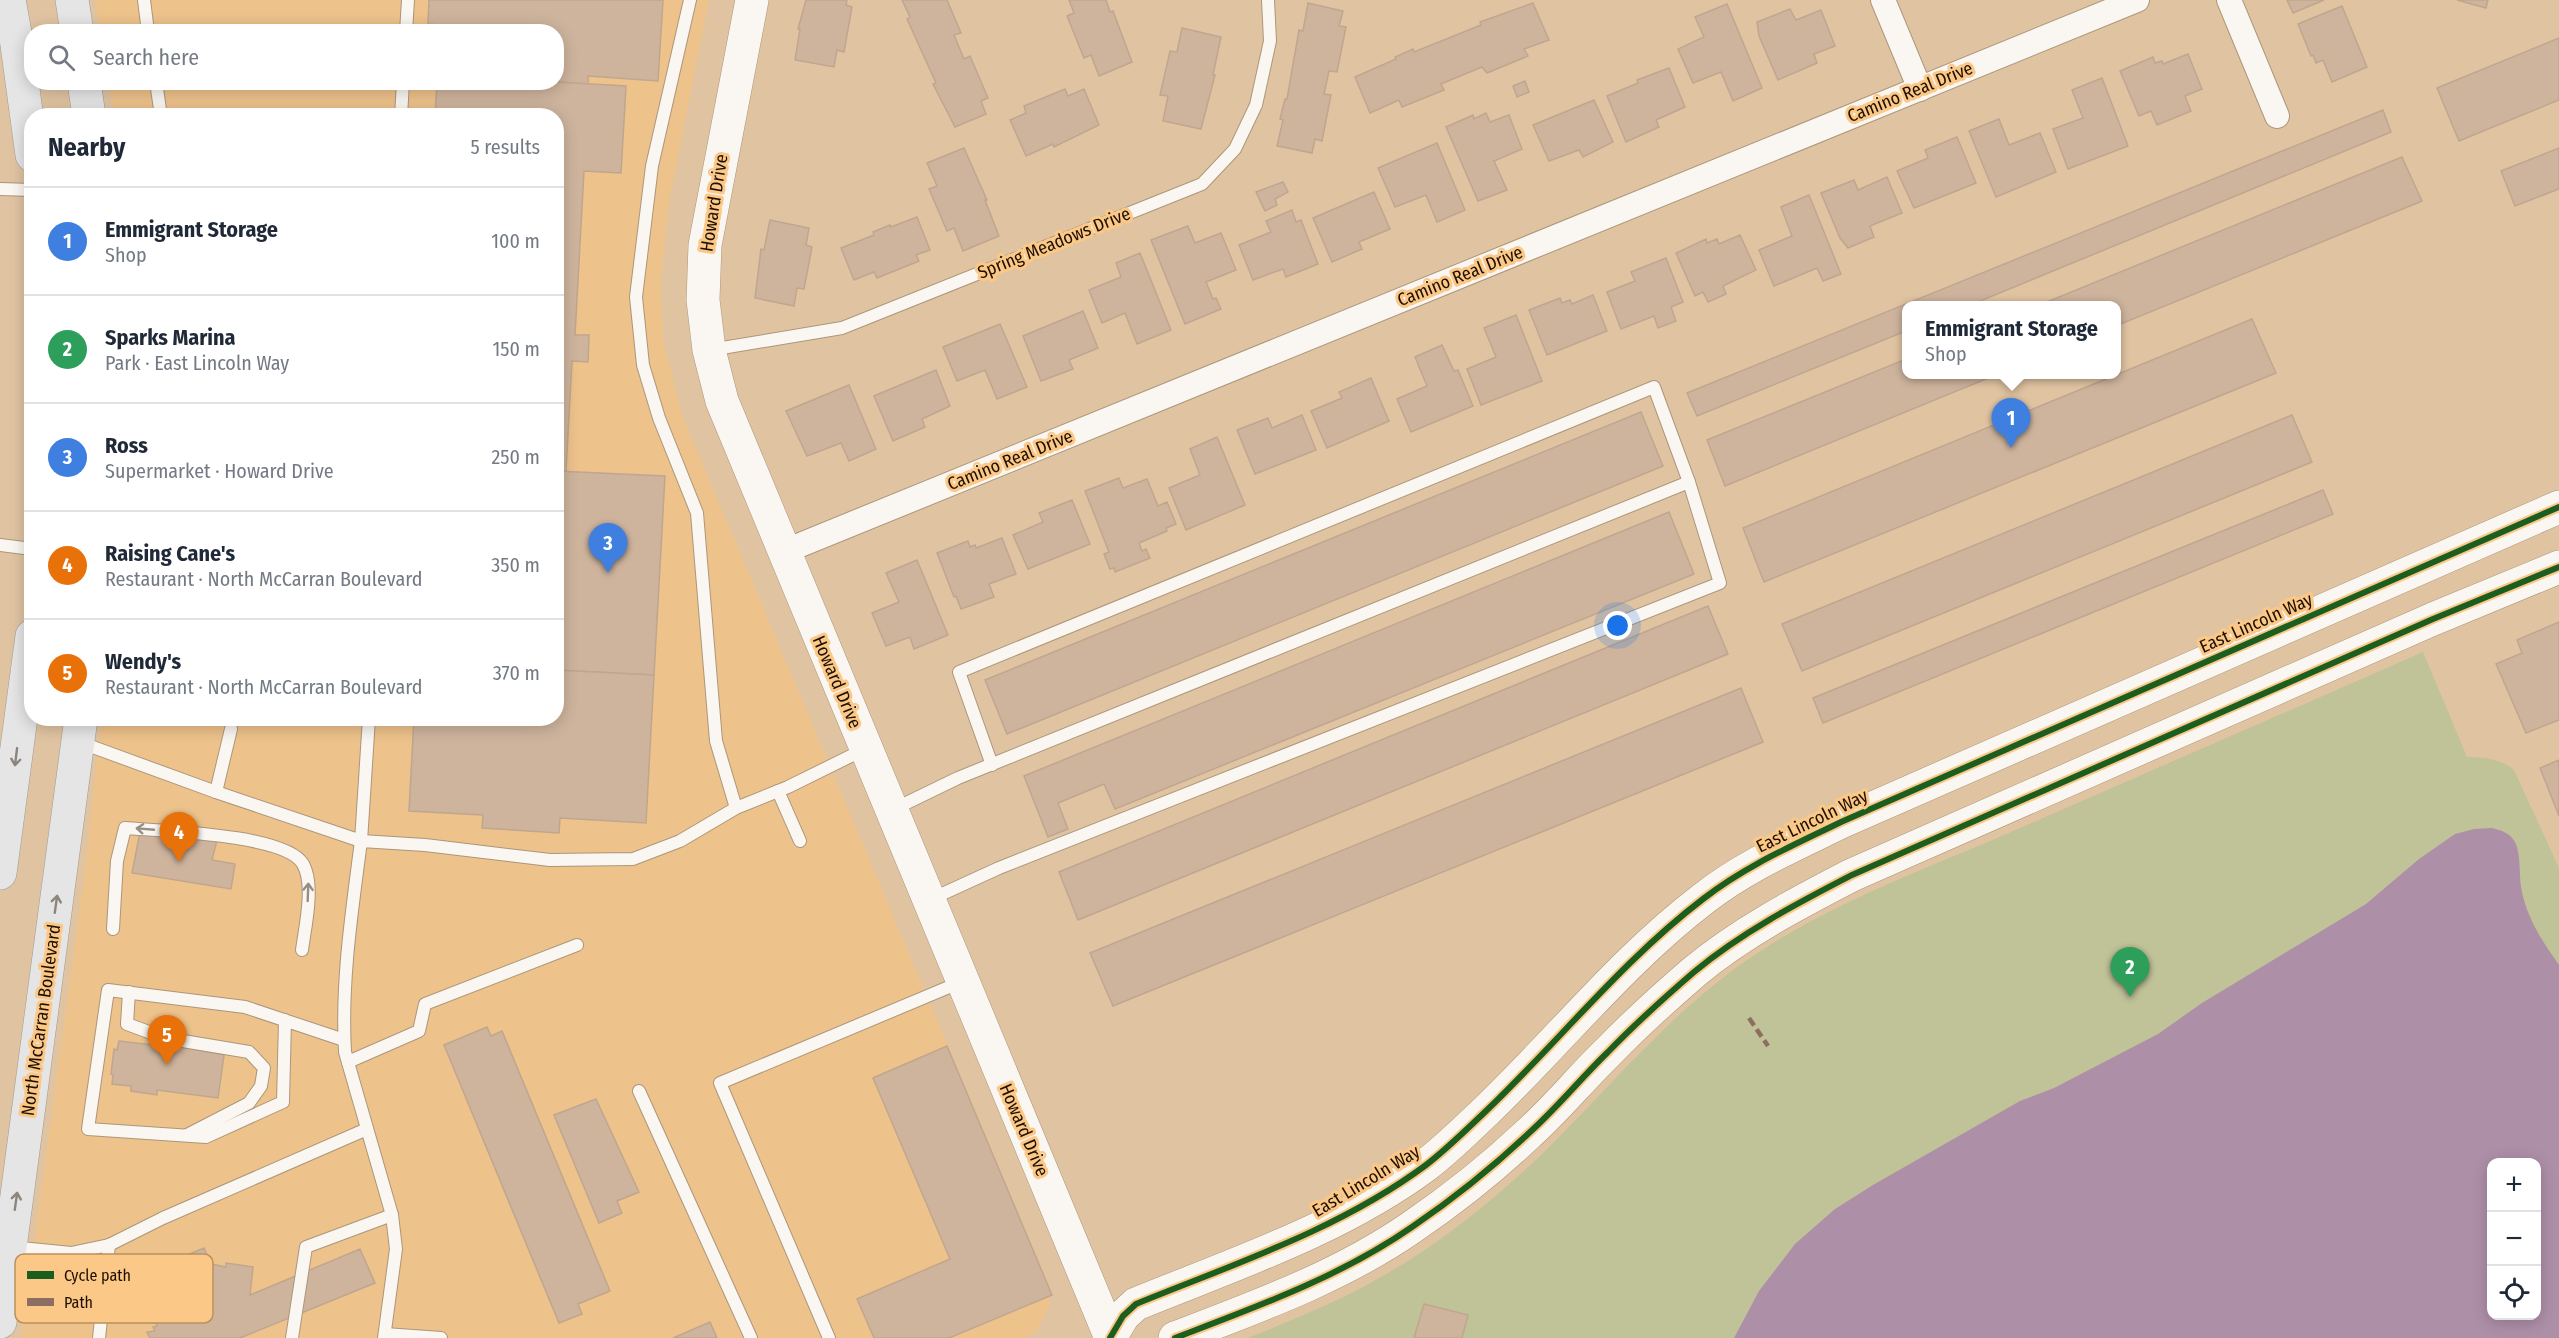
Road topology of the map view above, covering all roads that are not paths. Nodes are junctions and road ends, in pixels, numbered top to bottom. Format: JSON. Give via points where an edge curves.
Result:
{"nodes":[{"id":1,"x":9,"y":0,"type":"edge"},
{"id":2,"x":72,"y":0,"type":"edge"},
{"id":3,"x":144,"y":0,"type":"edge"},
{"id":4,"x":408,"y":0,"type":"edge"},
{"id":5,"x":690,"y":0,"type":"edge"},
{"id":6,"x":752,"y":0,"type":"edge"},
{"id":7,"x":1268,"y":0,"type":"edge"},
{"id":8,"x":1883,"y":0,"type":"edge"},
{"id":9,"x":2137,"y":0,"type":"edge"},
{"id":10,"x":2229,"y":0,"type":"edge"},
{"id":11,"x":76,"y":24,"type":"edge"},
{"id":12,"x":147,"y":24,"type":"edge"},
{"id":13,"x":406,"y":24,"type":"edge"},
{"id":14,"x":1920,"y":89,"type":"junction"},
{"id":15,"x":85,"y":90,"type":"edge"},
{"id":16,"x":157,"y":90,"type":"edge"},
{"id":17,"x":403,"y":90,"type":"edge"},
{"id":18,"x":26,"y":108,"type":"edge"},
{"id":19,"x":88,"y":108,"type":"edge"},
{"id":20,"x":160,"y":108,"type":"edge"},
{"id":21,"x":401,"y":108,"type":"edge"},
{"id":22,"x":2277,"y":116,"type":"dead end"},
{"id":23,"x":0,"y":189,"type":"edge"},
{"id":24,"x":24,"y":190,"type":"edge"},
{"id":25,"x":709,"y":350,"type":"junction"},
{"id":26,"x":1689,"y":482,"type":"junction"},
{"id":27,"x":2559,"y":507,"type":"edge"},
{"id":28,"x":0,"y":545,"type":"edge"},
{"id":29,"x":24,"y":548,"type":"edge"},
{"id":30,"x":783,"y":552,"type":"junction"},
{"id":31,"x":2559,"y":567,"type":"edge"},
{"id":32,"x":24,"y":695,"type":"edge"},
{"id":33,"x":368,"y":726,"type":"edge"},
{"id":34,"x":231,"y":729,"type":"dead end"},
{"id":35,"x":80,"y":730,"type":"edge"},
{"id":36,"x":866,"y":749,"type":"junction"},
{"id":37,"x":992,"y":765,"type":"junction"},
{"id":38,"x":778,"y":791,"type":"junction"},
{"id":39,"x":216,"y":792,"type":"junction"},
{"id":40,"x":736,"y":808,"type":"junction"},
{"id":41,"x":891,"y":810,"type":"junction"},
{"id":42,"x":361,"y":841,"type":"junction"},
{"id":43,"x":800,"y":841,"type":"dead end"},
{"id":44,"x":0,"y":873,"type":"edge"},
{"id":45,"x":928,"y":900,"type":"junction"},
{"id":46,"x":113,"y":929,"type":"dead end"},
{"id":47,"x":577,"y":945,"type":"dead end"},
{"id":48,"x":302,"y":950,"type":"dead end"},
{"id":49,"x":962,"y":981,"type":"junction"},
{"id":50,"x":129,"y":992,"type":"junction"},
{"id":51,"x":285,"y":1020,"type":"junction"},
{"id":52,"x":344,"y":1040,"type":"junction"},
{"id":53,"x":348,"y":1062,"type":"junction"},
{"id":54,"x":639,"y":1091,"type":"dead end"},
{"id":55,"x":367,"y":1130,"type":"junction"},
{"id":56,"x":186,"y":1136,"type":"junction"},
{"id":57,"x":392,"y":1215,"type":"junction"},
{"id":58,"x":109,"y":1245,"type":"junction"},
{"id":59,"x":10,"y":1247,"type":"junction"},
{"id":60,"x":108,"y":1254,"type":"edge"},
{"id":61,"x":0,"y":1322,"type":"edge"},
{"id":62,"x":101,"y":1323,"type":"edge"},
{"id":63,"x":384,"y":1336,"type":"edge"},
{"id":64,"x":99,"y":1338,"type":"edge"},
{"id":65,"x":292,"y":1338,"type":"edge"},
{"id":66,"x":441,"y":1338,"type":"edge"},
{"id":67,"x":751,"y":1338,"type":"edge"},
{"id":68,"x":829,"y":1338,"type":"edge"},
{"id":69,"x":1111,"y":1338,"type":"edge"},
{"id":70,"x":1175,"y":1338,"type":"edge"}],
"edges":[{"from":1,"to":18,"type":"main road"},
{"from":2,"to":11,"type":"main road"},
{"from":3,"to":12,"type":"lane"},
{"from":4,"to":13,"type":"lane"},
{"from":5,"to":40,"type":"lane","via":[[652,166],[636,297],[643,365],[659,418],[697,513],[716,741]]},
{"from":6,"to":25,"type":"street","name":"Howard Drive","via":[[705,245],[704,300]]},
{"from":7,"to":25,"type":"lane","name":"Spring Meadows Drive","via":[[1270,41],[1256,105],[1235,149],[1202,184],[842,328]]},
{"from":8,"to":14,"type":"street"},
{"from":9,"to":14,"type":"street","name":"Camino Real Drive"},
{"from":10,"to":22,"type":"street"},
{"from":14,"to":30,"type":"street","name":"Camino Real Drive"},
{"from":15,"to":19,"type":"main road"},
{"from":16,"to":20,"type":"lane"},
{"from":17,"to":21,"type":"lane"},
{"from":23,"to":24,"type":"lane"},
{"from":25,"to":30,"type":"street","name":"Howard Drive","via":[[722,402]]},
{"from":26,"to":37,"type":"lane"},
{"from":26,"to":37,"type":"lane","via":[[1654,387],[960,672]]},
{"from":26,"to":45,"type":"lane","via":[[1720,583]]},
{"from":27,"to":69,"type":"street","name":"East Lincoln Way","via":[[1768,858],[1704,897],[1662,933],[1507,1092],[1426,1165],[1304,1234],[1136,1304],[1123,1316]]},
{"from":28,"to":29,"type":"lane"},
{"from":30,"to":36,"type":"street","name":"Howard Drive"},
{"from":31,"to":70,"type":"street","via":[[1852,874],[1785,910],[1697,970],[1609,1050],[1530,1133],[1412,1227],[1322,1278]]},
{"from":32,"to":44,"type":"main road","one_way":true},
{"from":33,"to":42,"type":"lane"},
{"from":34,"to":39,"type":"lane"},
{"from":35,"to":39,"type":"lane"},
{"from":59,"to":35,"type":"main road","name":"North McCarran Boulevard","one_way":true},
{"from":36,"to":38,"type":"lane"},
{"from":36,"to":41,"type":"street","name":"Howard Drive"},
{"from":37,"to":41,"type":"lane"},
{"from":38,"to":40,"type":"lane"},
{"from":38,"to":43,"type":"lane"},
{"from":39,"to":42,"type":"lane"},
{"from":40,"to":42,"type":"lane","via":[[680,841],[633,859],[550,860]]},
{"from":41,"to":45,"type":"street","name":"Howard Drive"},
{"from":42,"to":52,"type":"lane","via":[[346,956]]},
{"from":45,"to":49,"type":"street","name":"Howard Drive"},
{"from":48,"to":46,"type":"lane","one_way":true,"via":[[309,886],[303,863],[283,848],[229,837],[125,828],[117,861]]},
{"from":47,"to":53,"type":"lane","via":[[425,1004],[419,1030]]},
{"from":49,"to":68,"type":"lane","via":[[720,1083]]},
{"from":49,"to":69,"type":"street","name":"Howard Drive"},
{"from":50,"to":51,"type":"lane","via":[[245,1007]]},
{"from":50,"to":56,"type":"lane","via":[[108,990],[88,1129]]},
{"from":50,"to":56,"type":"lane","via":[[127,1024],[165,1038],[249,1052],[264,1068],[261,1086],[249,1103]]},
{"from":51,"to":52,"type":"lane"},
{"from":51,"to":56,"type":"lane","via":[[283,1102],[206,1137]]},
{"from":52,"to":53,"type":"lane"},
{"from":53,"to":55,"type":"lane"},
{"from":54,"to":67,"type":"lane"},
{"from":55,"to":57,"type":"lane"},
{"from":55,"to":58,"type":"lane"},
{"from":57,"to":63,"type":"lane","via":[[396,1249]]},
{"from":57,"to":65,"type":"lane","via":[[306,1247]]},
{"from":58,"to":59,"type":"lane","via":[[71,1253]]},
{"from":58,"to":60,"type":"lane"},
{"from":59,"to":61,"type":"main road","name":"North McCarran Boulevard"},
{"from":62,"to":64,"type":"lane"},
{"from":63,"to":66,"type":"lane"}]}
